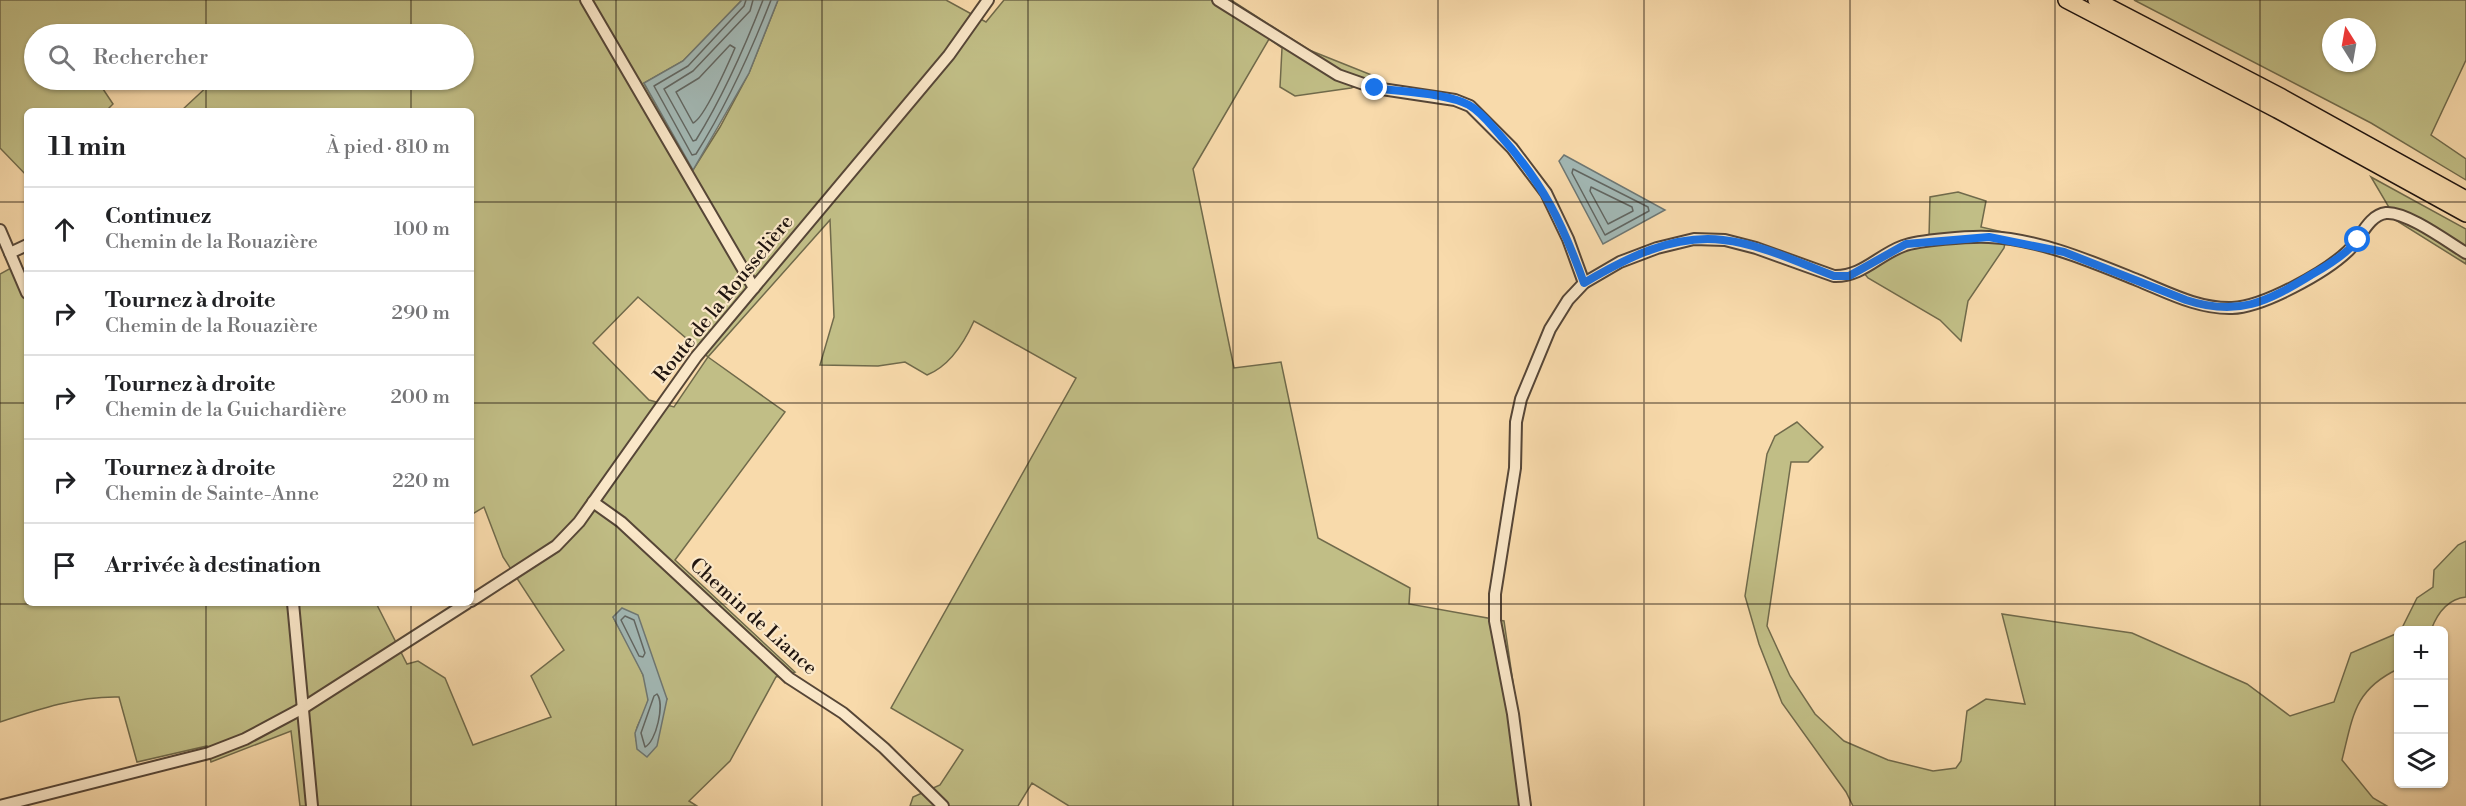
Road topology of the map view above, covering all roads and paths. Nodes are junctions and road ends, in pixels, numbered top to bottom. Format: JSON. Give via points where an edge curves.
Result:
{"nodes":[{"id":1,"x":586,"y":0,"type":"edge"},
{"id":2,"x":987,"y":0,"type":"edge"},
{"id":3,"x":1218,"y":0,"type":"edge"},
{"id":4,"x":2066,"y":0,"type":"edge"},
{"id":5,"x":2096,"y":0,"type":"edge"},
{"id":6,"x":2466,"y":199,"type":"edge"},
{"id":7,"x":2466,"y":214,"type":"edge"},
{"id":8,"x":0,"y":230,"type":"edge"},
{"id":9,"x":24,"y":246,"type":"edge"},
{"id":10,"x":10,"y":253,"type":"junction"},
{"id":11,"x":2466,"y":253,"type":"edge"},
{"id":12,"x":1584,"y":283,"type":"junction"},
{"id":13,"x":24,"y":285,"type":"edge"},
{"id":14,"x":754,"y":288,"type":"junction"},
{"id":15,"x":593,"y":502,"type":"junction"},
{"id":16,"x":474,"y":599,"type":"edge"},
{"id":17,"x":293,"y":606,"type":"edge"},
{"id":18,"x":463,"y":606,"type":"edge"},
{"id":19,"x":303,"y":708,"type":"junction"},
{"id":20,"x":0,"y":806,"type":"edge"},
{"id":21,"x":312,"y":806,"type":"edge"},
{"id":22,"x":943,"y":806,"type":"edge"},
{"id":23,"x":1525,"y":806,"type":"edge"}],
"edges":[{"from":1,"to":14,"type":"street"},
{"from":2,"to":14,"type":"street","name":"Route de la Rousselière","via":[[949,55]]},
{"from":3,"to":12,"type":"street","via":[[1338,75],[1375,88],[1455,100],[1470,106],[1512,148],[1546,193]]},
{"from":4,"to":7,"type":"highway"},
{"from":5,"to":6,"type":"highway"},
{"from":8,"to":10,"type":"street"},
{"from":9,"to":10,"type":"street"},
{"from":10,"to":13,"type":"street"},
{"from":11,"to":12,"type":"street","via":[[2399,214],[2385,213],[2370,222],[2340,258],[2278,296],[2232,308],[2201,305],[2064,252],[1989,237],[1906,244],[1849,276],[1834,276],[1725,240],[1694,239],[1620,262]]},
{"from":12,"to":23,"type":"street","via":[[1550,329],[1521,399],[1496,594],[1495,621]]},
{"from":14,"to":15,"type":"street","name":"Route de la Rousselière","via":[[696,357]]},
{"from":15,"to":16,"type":"street","name":"Route de la Rousselière","via":[[556,546]]},
{"from":15,"to":22,"type":"street","name":"Chemin de Liance","via":[[621,522],[789,678],[843,713],[884,748]]},
{"from":17,"to":19,"type":"street"},
{"from":18,"to":19,"type":"street","name":"Route de la Rousselière"},
{"from":19,"to":20,"type":"street","name":"Route de la Rousselière","via":[[260,732],[208,753]]},
{"from":19,"to":21,"type":"street"}]}
